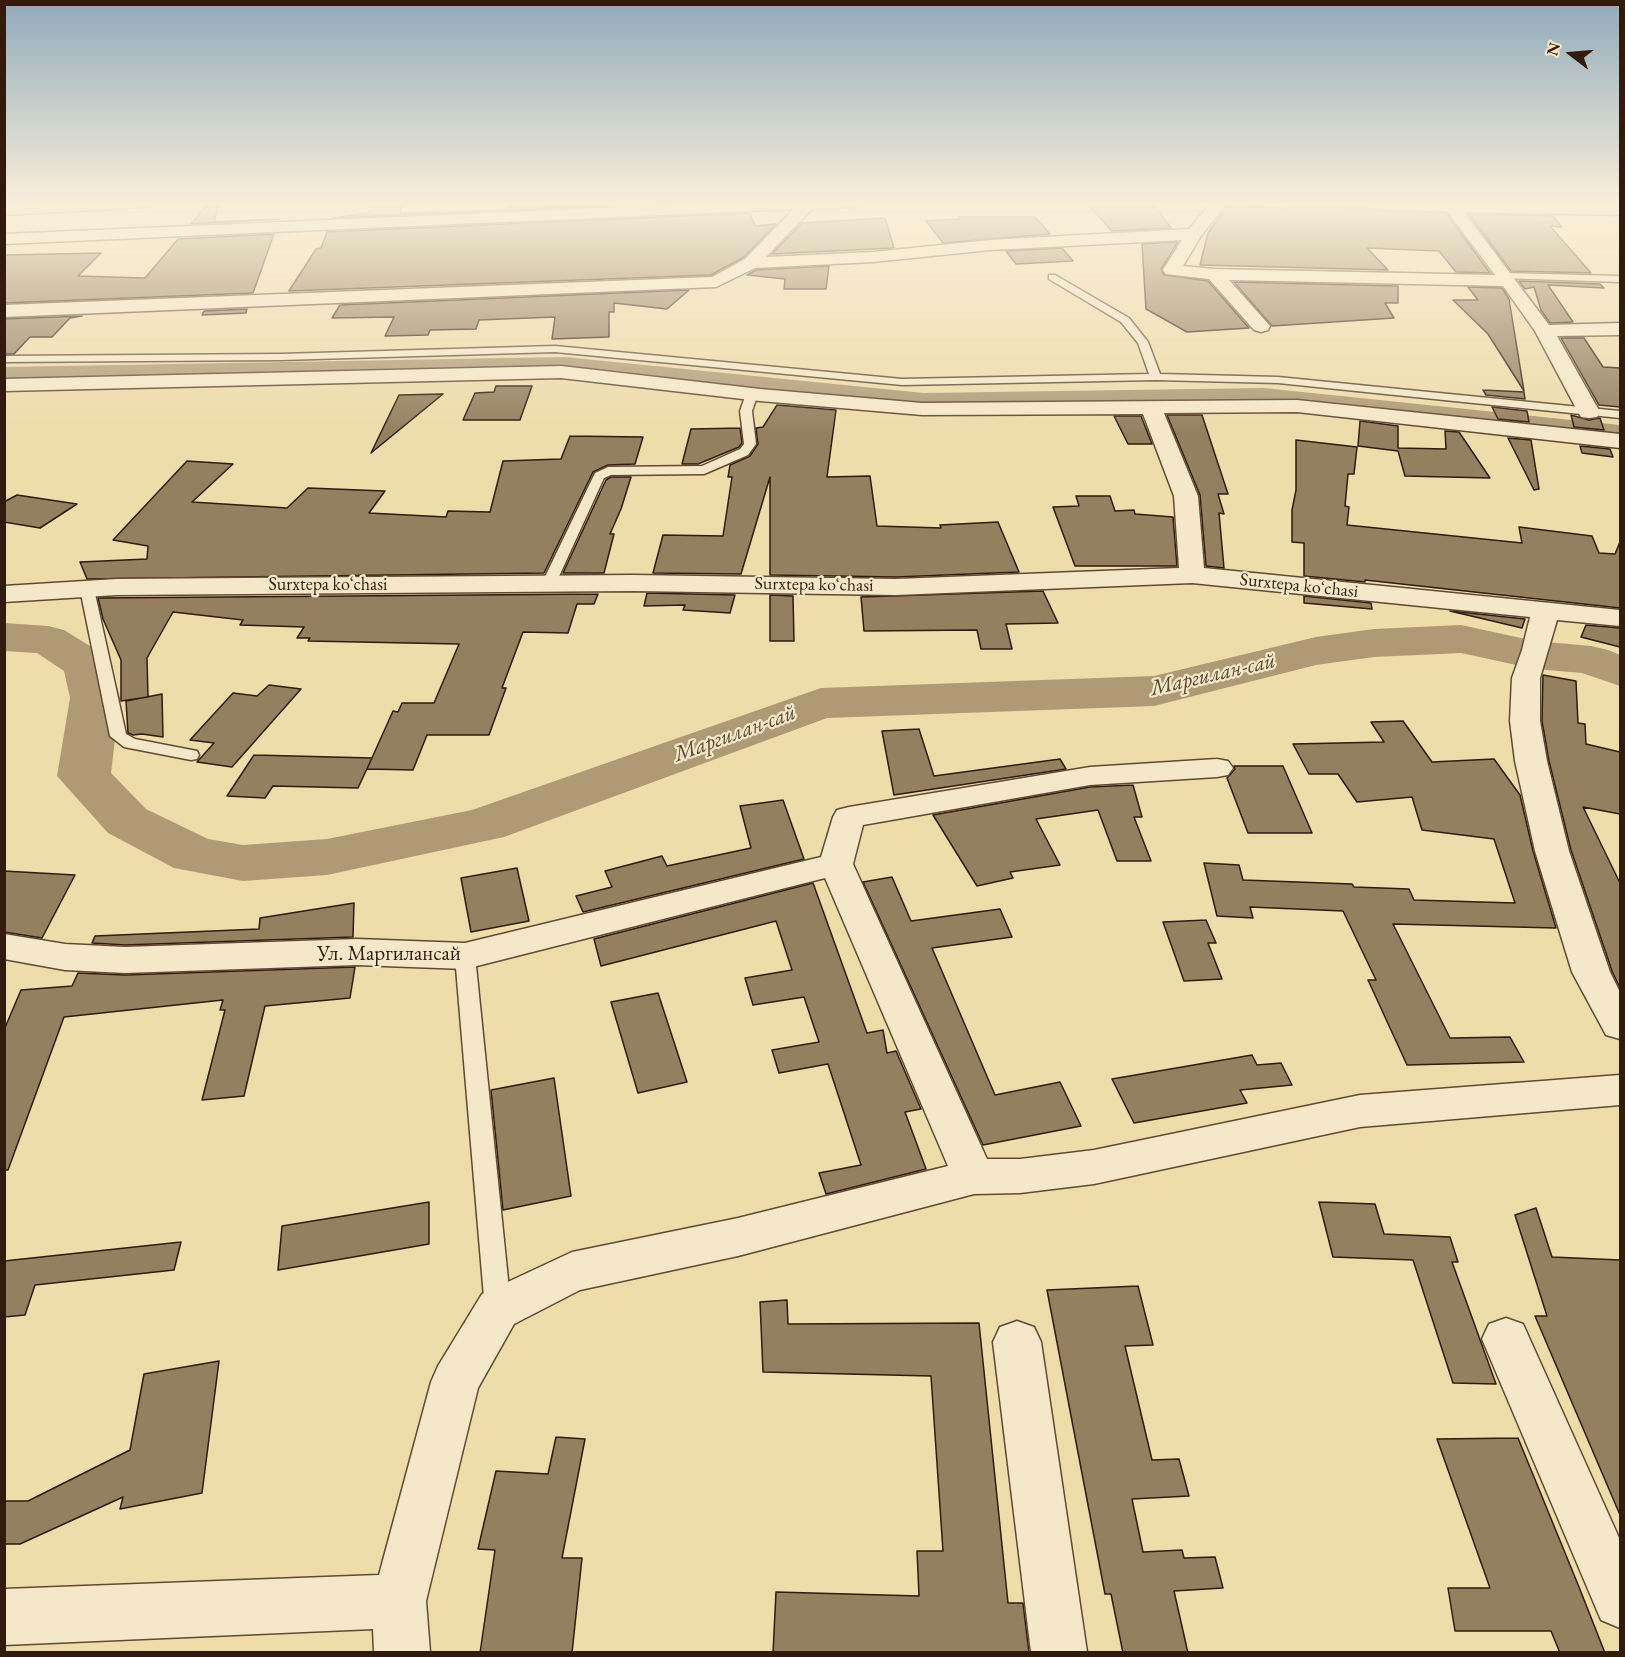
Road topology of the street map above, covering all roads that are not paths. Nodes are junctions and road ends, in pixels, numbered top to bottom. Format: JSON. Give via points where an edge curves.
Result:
{"nodes":[{"id":1,"x":721,"y":279,"type":"edge"},
{"id":2,"x":1056,"y":279,"type":"edge"},
{"id":3,"x":1219,"y":279,"type":"edge"},
{"id":4,"x":1506,"y":279,"type":"edge"},
{"id":5,"x":4,"y":310,"type":"edge"},
{"id":6,"x":1261,"y":326,"type":"dead end"},
{"id":7,"x":1620,"y":329,"type":"edge"},
{"id":8,"x":1544,"y":331,"type":"junction"},
{"id":9,"x":4,"y":359,"type":"edge"},
{"id":10,"x":1156,"y":377,"type":"junction"},
{"id":11,"x":4,"y":385,"type":"edge"},
{"id":12,"x":752,"y":394,"type":"junction"},
{"id":13,"x":1151,"y":407,"type":"junction"},
{"id":14,"x":1589,"y":412,"type":"junction"},
{"id":15,"x":1620,"y":415,"type":"edge"},
{"id":16,"x":1620,"y":441,"type":"edge"},
{"id":17,"x":1192,"y":575,"type":"junction"},
{"id":18,"x":549,"y":583,"type":"junction"},
{"id":19,"x":87,"y":589,"type":"junction"},
{"id":20,"x":4,"y":594,"type":"edge"},
{"id":21,"x":1545,"y":611,"type":"junction"},
{"id":22,"x":1620,"y":618,"type":"edge"},
{"id":23,"x":191,"y":755,"type":"dead end"},
{"id":24,"x":1217,"y":768,"type":"dead end"},
{"id":25,"x":836,"y":864,"type":"junction"},
{"id":26,"x":7,"y":953,"type":"edge"},
{"id":27,"x":465,"y":956,"type":"junction"},
{"id":28,"x":1620,"y":1025,"type":"edge"},
{"id":29,"x":1620,"y":1090,"type":"edge"},
{"id":30,"x":974,"y":1177,"type":"junction"},
{"id":31,"x":498,"y":1310,"type":"junction"},
{"id":32,"x":1506,"y":1339,"type":"dead end"},
{"id":33,"x":1017,"y":1342,"type":"dead end"},
{"id":34,"x":399,"y":1601,"type":"junction"},
{"id":35,"x":1620,"y":1601,"type":"edge"},
{"id":36,"x":4,"y":1617,"type":"edge"},
{"id":37,"x":402,"y":1653,"type":"edge"},
{"id":38,"x":1059,"y":1653,"type":"edge"}],
"edges":[{"from":1,"to":5,"type":"street"},
{"from":2,"to":10,"type":"lane","via":[[1125,320],[1143,342]]},
{"from":3,"to":6,"type":"street"},
{"from":4,"to":8,"type":"street"},
{"from":7,"to":8,"type":"street"},
{"from":8,"to":14,"type":"street"},
{"from":9,"to":10,"type":"lane","via":[[281,357],[555,349],[902,382]]},
{"from":10,"to":14,"type":"lane","via":[[1278,380]]},
{"from":11,"to":12,"type":"street","via":[[561,372]]},
{"from":12,"to":13,"type":"street","via":[[922,409]]},
{"from":12,"to":18,"type":"lane","via":[[746,411],[750,444],[744,452],[704,470],[608,471],[599,476]]},
{"from":13,"to":16,"type":"street","via":[[1297,406]]},
{"from":13,"to":17,"type":"street","via":[[1186,496]]},
{"from":14,"to":15,"type":"lane"},
{"from":17,"to":18,"type":"street","name":"Surxtepa koʻchasi","via":[[896,587]]},
{"from":17,"to":21,"type":"street","name":"Surxtepa koʻchasi"},
{"from":18,"to":19,"type":"street","name":"Surxtepa koʻchasi"},
{"from":19,"to":20,"type":"street","name":"Surxtepa koʻchasi"},
{"from":19,"to":23,"type":"lane","via":[[118,736],[130,743]]},
{"from":21,"to":22,"type":"street","name":"Surxtepa koʻchasi"},
{"from":21,"to":28,"type":"street","via":[[1526,678],[1525,721],[1531,761],[1552,851],[1592,972]]},
{"from":24,"to":25,"type":"street","via":[[1090,776],[849,817]]},
{"from":25,"to":27,"type":"street","name":"Ул. Маргилансай"},
{"from":25,"to":30,"type":"street"},
{"from":26,"to":27,"type":"street","name":"Ул. Маргилансай","via":[[125,960],[357,952]]},
{"from":27,"to":31,"type":"lane"},
{"from":29,"to":30,"type":"street","via":[[1360,1111],[1094,1167]]},
{"from":30,"to":31,"type":"street","via":[[738,1237],[572,1272]]},
{"from":31,"to":34,"type":"street","via":[[455,1382]]},
{"from":32,"to":35,"type":"street"},
{"from":33,"to":38,"type":"street"},
{"from":34,"to":36,"type":"street"},
{"from":34,"to":37,"type":"street"}]}
